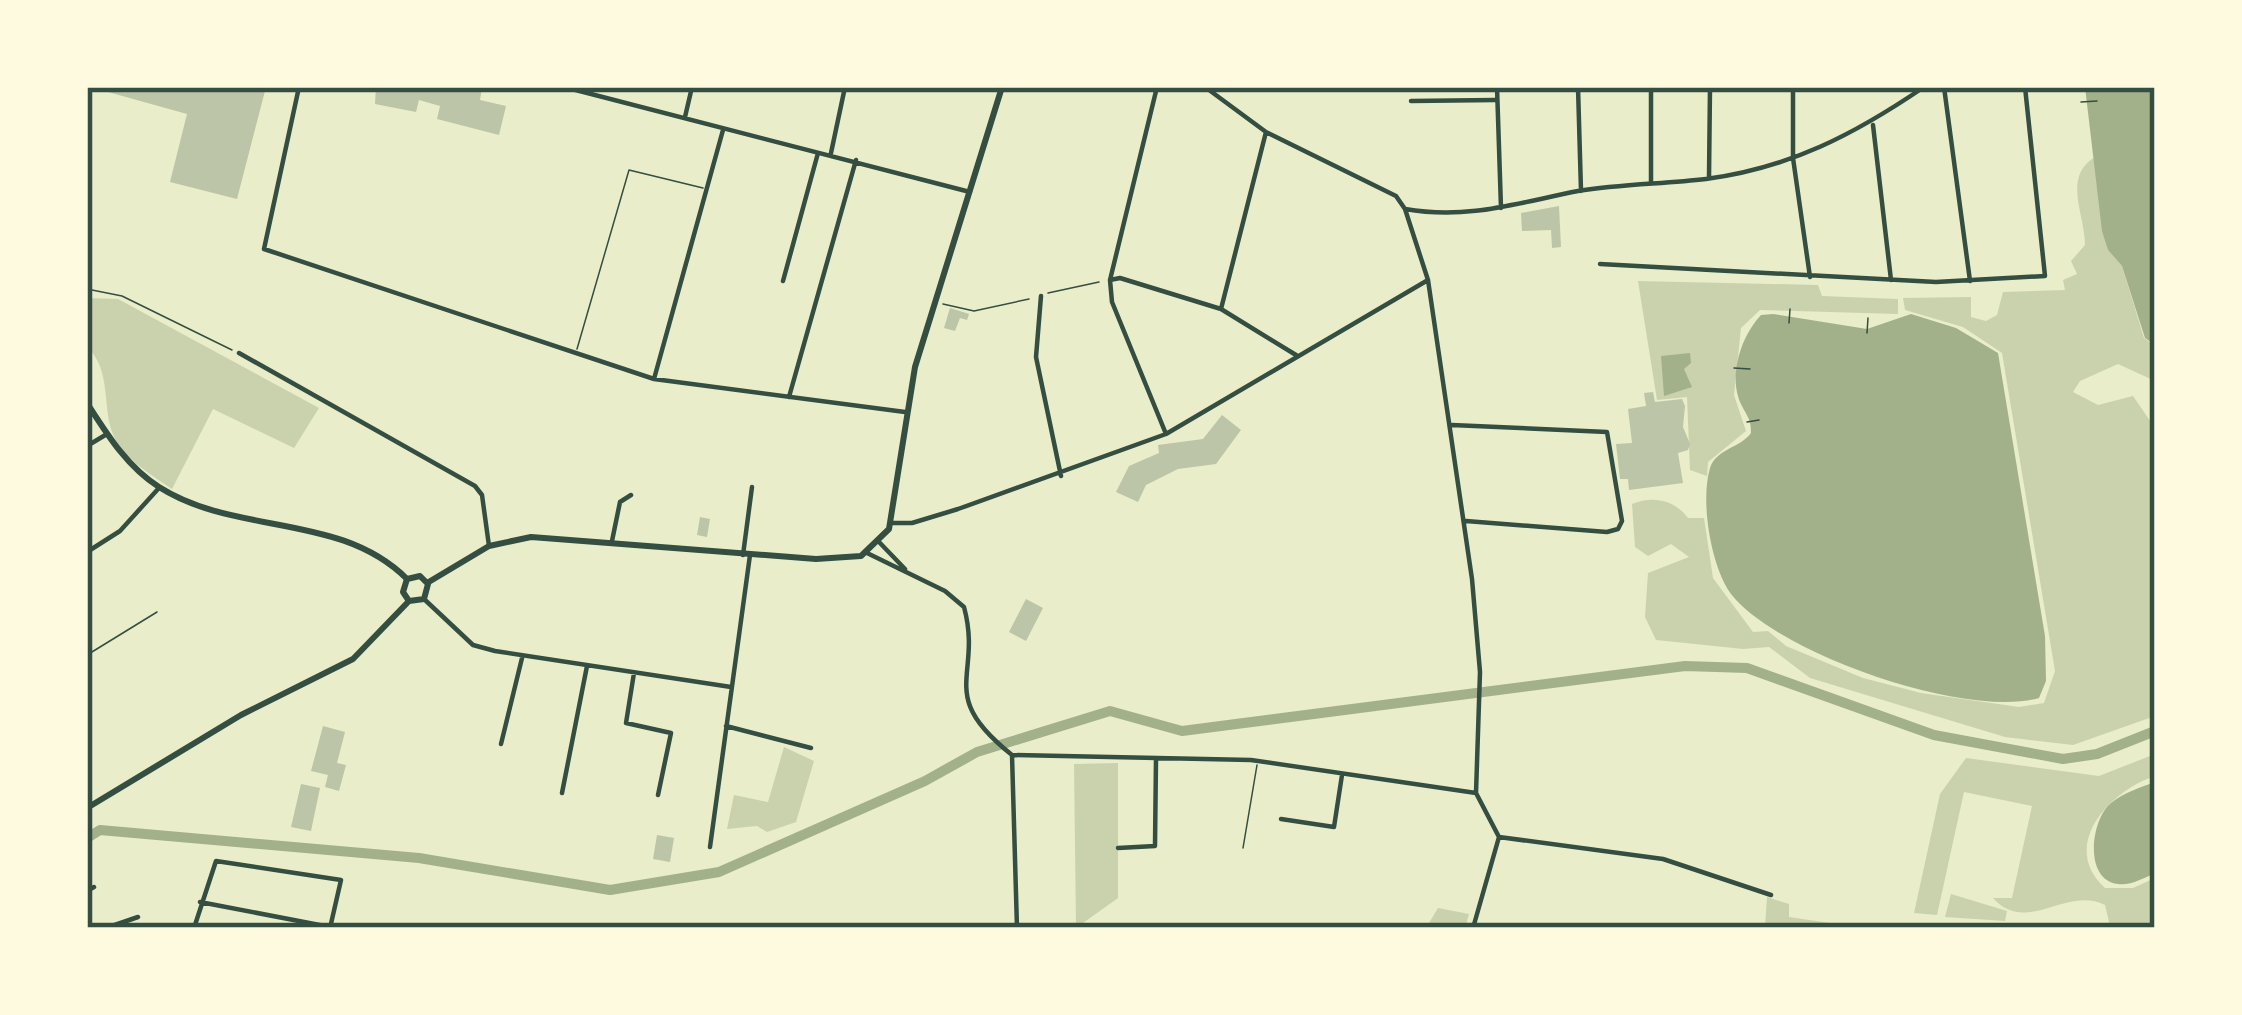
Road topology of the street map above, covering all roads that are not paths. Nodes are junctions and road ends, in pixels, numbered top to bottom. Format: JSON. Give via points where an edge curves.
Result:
{"nodes":[{"id":1,"x":298,"y":87,"type":"edge"},
{"id":2,"x":564,"y":87,"type":"edge"},
{"id":3,"x":692,"y":87,"type":"edge"},
{"id":4,"x":845,"y":87,"type":"edge"},
{"id":5,"x":1002,"y":87,"type":"edge"},
{"id":6,"x":1157,"y":87,"type":"edge"},
{"id":7,"x":1204,"y":87,"type":"edge"},
{"id":8,"x":1497,"y":87,"type":"edge"},
{"id":9,"x":1578,"y":87,"type":"edge"},
{"id":10,"x":1651,"y":87,"type":"edge"},
{"id":11,"x":1710,"y":87,"type":"edge"},
{"id":12,"x":1793,"y":87,"type":"edge"},
{"id":13,"x":1944,"y":87,"type":"edge"},
{"id":14,"x":2025,"y":87,"type":"edge"},
{"id":15,"x":1920,"y":88,"type":"edge"},
{"id":16,"x":1497,"y":100,"type":"junction"},
{"id":17,"x":1411,"y":101,"type":"dead end"},
{"id":18,"x":685,"y":118,"type":"junction"},
{"id":19,"x":1873,"y":123,"type":"junction"},
{"id":20,"x":724,"y":128,"type":"junction"},
{"id":21,"x":1266,"y":132,"type":"junction"},
{"id":22,"x":818,"y":151,"type":"junction"},
{"id":23,"x":831,"y":153,"type":"junction"},
{"id":24,"x":1793,"y":158,"type":"junction"},
{"id":25,"x":856,"y":160,"type":"junction"},
{"id":26,"x":1709,"y":178,"type":"junction"},
{"id":27,"x":1652,"y":185,"type":"junction"},
{"id":28,"x":706,"y":188,"type":"junction"},
{"id":29,"x":1581,"y":190,"type":"junction"},
{"id":30,"x":970,"y":192,"type":"junction"},
{"id":31,"x":1406,"y":208,"type":"junction"},
{"id":32,"x":1502,"y":208,"type":"junction"},
{"id":33,"x":1600,"y":264,"type":"dead end"},
{"id":34,"x":1810,"y":277,"type":"junction"},
{"id":35,"x":782,"y":280,"type":"dead end"},
{"id":36,"x":1110,"y":280,"type":"junction"},
{"id":37,"x":1427,"y":280,"type":"junction"},
{"id":38,"x":1891,"y":280,"type":"junction"},
{"id":39,"x":1970,"y":281,"type":"junction"},
{"id":40,"x":1041,"y":296,"type":"road end"},
{"id":41,"x":1221,"y":310,"type":"junction"},
{"id":42,"x":576,"y":352,"type":"junction"},
{"id":43,"x":239,"y":353,"type":"road end"},
{"id":44,"x":1299,"y":357,"type":"junction"},
{"id":45,"x":654,"y":379,"type":"junction"},
{"id":46,"x":789,"y":398,"type":"junction"},
{"id":47,"x":87,"y":403,"type":"edge"},
{"id":48,"x":905,"y":412,"type":"junction"},
{"id":49,"x":1451,"y":425,"type":"junction"},
{"id":50,"x":107,"y":434,"type":"junction"},
{"id":51,"x":1166,"y":434,"type":"junction"},
{"id":52,"x":87,"y":446,"type":"edge"},
{"id":53,"x":1061,"y":476,"type":"junction"},
{"id":54,"x":160,"y":487,"type":"junction"},
{"id":55,"x":752,"y":487,"type":"dead end"},
{"id":56,"x":631,"y":495,"type":"dead end"},
{"id":57,"x":1466,"y":521,"type":"junction"},
{"id":58,"x":891,"y":523,"type":"junction"},
{"id":59,"x":612,"y":541,"type":"junction"},
{"id":60,"x":880,"y":543,"type":"junction"},
{"id":61,"x":489,"y":547,"type":"junction"},
{"id":62,"x":87,"y":552,"type":"edge"},
{"id":63,"x":867,"y":553,"type":"junction"},
{"id":64,"x":746,"y":555,"type":"junction"},
{"id":65,"x":910,"y":572,"type":"junction"},
{"id":66,"x":407,"y":579,"type":"junction"},
{"id":67,"x":428,"y":583,"type":"junction"},
{"id":68,"x":424,"y":599,"type":"junction"},
{"id":69,"x":410,"y":601,"type":"junction"},
{"id":70,"x":157,"y":612,"type":"dead end"},
{"id":71,"x":87,"y":655,"type":"edge"},
{"id":72,"x":522,"y":658,"type":"junction"},
{"id":73,"x":587,"y":667,"type":"junction"},
{"id":74,"x":634,"y":673,"type":"junction"},
{"id":75,"x":731,"y":687,"type":"junction"},
{"id":76,"x":726,"y":726,"type":"junction"},
{"id":77,"x":501,"y":744,"type":"dead end"},
{"id":78,"x":812,"y":748,"type":"dead end"},
{"id":79,"x":1010,"y":754,"type":"junction"},
{"id":80,"x":1156,"y":758,"type":"junction"},
{"id":81,"x":1258,"y":761,"type":"junction"},
{"id":82,"x":1342,"y":775,"type":"junction"},
{"id":83,"x":562,"y":793,"type":"dead end"},
{"id":84,"x":1475,"y":793,"type":"junction"},
{"id":85,"x":658,"y":795,"type":"dead end"},
{"id":86,"x":87,"y":808,"type":"edge"},
{"id":87,"x":1281,"y":819,"type":"dead end"},
{"id":88,"x":1498,"y":837,"type":"junction"},
{"id":89,"x":710,"y":847,"type":"dead end"},
{"id":90,"x":1118,"y":848,"type":"dead end"},
{"id":91,"x":1243,"y":848,"type":"dead end"},
{"id":92,"x":1772,"y":895,"type":"dead end"},
{"id":93,"x":200,"y":902,"type":"junction"},
{"id":94,"x":138,"y":917,"type":"dead end"},
{"id":95,"x":106,"y":928,"type":"edge"},
{"id":96,"x":194,"y":928,"type":"edge"},
{"id":97,"x":330,"y":928,"type":"edge"},
{"id":98,"x":1017,"y":928,"type":"edge"},
{"id":99,"x":1473,"y":928,"type":"edge"}],
"edges":[{"from":1,"to":42,"type":"street","via":[[264,249]]},
{"from":2,"to":18,"type":"street"},
{"from":3,"to":18,"type":"street"},
{"from":4,"to":23,"type":"street"},
{"from":5,"to":30,"type":"main road"},
{"from":6,"to":36,"type":"street"},
{"from":7,"to":21,"type":"street"},
{"from":8,"to":16,"type":"street"},
{"from":9,"to":29,"type":"street"},
{"from":10,"to":27,"type":"street"},
{"from":11,"to":26,"type":"street"},
{"from":12,"to":24,"type":"street"},
{"from":13,"to":39,"type":"street"},
{"from":14,"to":39,"type":"street","via":[[2045,276]]},
{"from":15,"to":19,"type":"street"},
{"from":16,"to":17,"type":"street"},
{"from":16,"to":32,"type":"street"},
{"from":18,"to":20,"type":"street"},
{"from":19,"to":24,"type":"street"},
{"from":19,"to":38,"type":"street"},
{"from":20,"to":22,"type":"street"},
{"from":20,"to":28,"type":"street"},
{"from":21,"to":31,"type":"street","via":[[1384,189]]},
{"from":21,"to":41,"type":"street"},
{"from":22,"to":23,"type":"street"},
{"from":22,"to":35,"type":"street"},
{"from":23,"to":25,"type":"street"},
{"from":24,"to":26,"type":"street"},
{"from":24,"to":34,"type":"street"},
{"from":25,"to":30,"type":"street"},
{"from":25,"to":46,"type":"street"},
{"from":26,"to":27,"type":"street"},
{"from":27,"to":29,"type":"street"},
{"from":28,"to":42,"type":"lane","via":[[629,170]]},
{"from":28,"to":45,"type":"street"},
{"from":29,"to":32,"type":"street"},
{"from":30,"to":48,"type":"main road"},
{"from":31,"to":32,"type":"street","via":[[1455,216]]},
{"from":31,"to":37,"type":"street"},
{"from":33,"to":34,"type":"street"},
{"from":34,"to":38,"type":"street"},
{"from":36,"to":41,"type":"street"},
{"from":36,"to":51,"type":"street"},
{"from":37,"to":44,"type":"street"},
{"from":37,"to":49,"type":"street"},
{"from":38,"to":39,"type":"street"},
{"from":40,"to":53,"type":"street","via":[[1036,358]]},
{"from":41,"to":44,"type":"street"},
{"from":42,"to":45,"type":"street"},
{"from":43,"to":61,"type":"street","via":[[475,486]]},
{"from":44,"to":51,"type":"street"},
{"from":45,"to":46,"type":"street"},
{"from":46,"to":48,"type":"street"},
{"from":47,"to":50,"type":"main road"},
{"from":48,"to":58,"type":"main road"},
{"from":49,"to":57,"type":"street"},
{"from":49,"to":57,"type":"street","via":[[1606,432],[1622,520],[1607,532]]},
{"from":50,"to":52,"type":"street"},
{"from":50,"to":54,"type":"main road"},
{"from":51,"to":53,"type":"street"},
{"from":53,"to":58,"type":"street"},
{"from":54,"to":62,"type":"street","via":[[120,531]]},
{"from":54,"to":66,"type":"main road","via":[[202,506],[358,543]]},
{"from":55,"to":64,"type":"street"},
{"from":56,"to":59,"type":"street","via":[[620,502]]},
{"from":57,"to":84,"type":"street","via":[[1480,672]]},
{"from":58,"to":60,"type":"main road"},
{"from":59,"to":61,"type":"main road","via":[[542,536]]},
{"from":59,"to":64,"type":"main road"},
{"from":60,"to":63,"type":"main road"},
{"from":60,"to":65,"type":"street"},
{"from":61,"to":67,"type":"main road"},
{"from":63,"to":64,"type":"main road"},
{"from":63,"to":65,"type":"street"},
{"from":64,"to":75,"type":"street"},
{"from":65,"to":79,"type":"street","via":[[964,607],[966,700]]},
{"from":66,"to":67,"type":"main road"},
{"from":66,"to":69,"type":"main road"},
{"from":67,"to":68,"type":"main road"},
{"from":68,"to":69,"type":"main road"},
{"from":68,"to":72,"type":"street","via":[[473,645]]},
{"from":69,"to":86,"type":"main road","via":[[353,658]]},
{"from":70,"to":71,"type":"lane"},
{"from":72,"to":73,"type":"street"},
{"from":72,"to":77,"type":"street"},
{"from":73,"to":74,"type":"street"},
{"from":73,"to":83,"type":"street"},
{"from":74,"to":75,"type":"street"},
{"from":74,"to":85,"type":"street","via":[[626,723],[671,733]]},
{"from":75,"to":76,"type":"street"},
{"from":76,"to":78,"type":"street"},
{"from":76,"to":89,"type":"street"},
{"from":79,"to":80,"type":"street"},
{"from":79,"to":98,"type":"street"},
{"from":80,"to":81,"type":"street"},
{"from":80,"to":90,"type":"street","via":[[1155,846]]},
{"from":81,"to":82,"type":"street"},
{"from":81,"to":91,"type":"lane"},
{"from":82,"to":84,"type":"street"},
{"from":82,"to":87,"type":"street","via":[[1334,827]]},
{"from":84,"to":88,"type":"street"},
{"from":88,"to":92,"type":"street","via":[[1664,859]]},
{"from":88,"to":99,"type":"street"},
{"from":93,"to":96,"type":"street"},
{"from":93,"to":97,"type":"street"},
{"from":93,"to":97,"type":"street","via":[[216,861],[341,880]]},
{"from":94,"to":95,"type":"street"}]}
